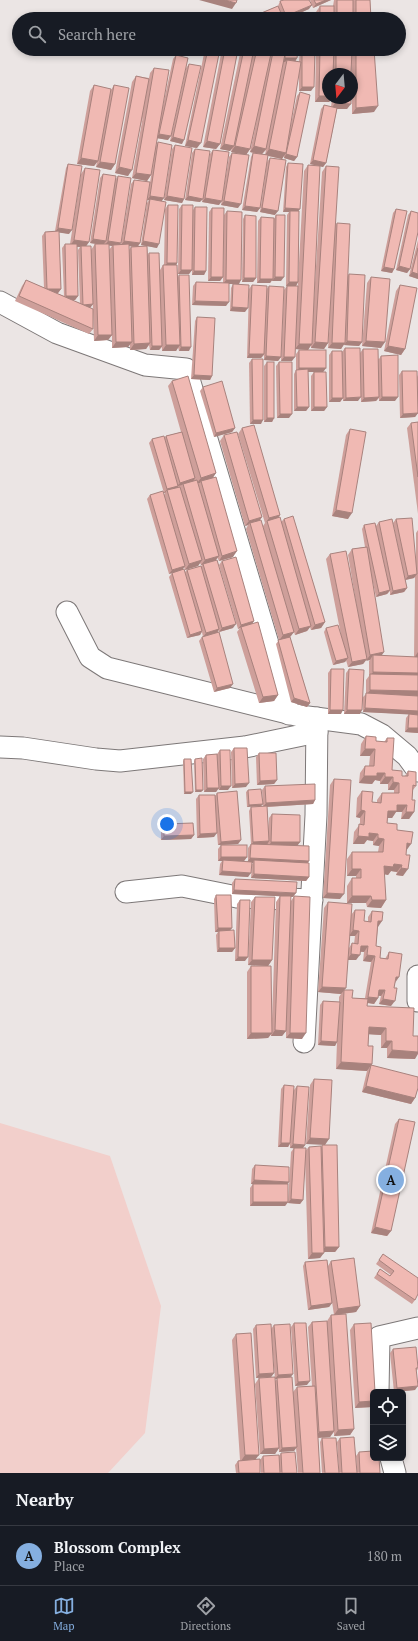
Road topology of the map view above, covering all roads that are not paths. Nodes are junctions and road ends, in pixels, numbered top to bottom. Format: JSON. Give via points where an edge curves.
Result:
{"nodes":[{"id":1,"x":1,"y":301,"type":"edge"},
{"id":2,"x":67,"y":612,"type":"dead end"},
{"id":3,"x":289,"y":714,"type":"junction"},
{"id":4,"x":317,"y":725,"type":"junction"},
{"id":5,"x":0,"y":747,"type":"edge"},
{"id":6,"x":418,"y":771,"type":"edge"},
{"id":7,"x":126,"y":892,"type":"dead end"},
{"id":8,"x":312,"y":900,"type":"junction"},
{"id":9,"x":418,"y":976,"type":"edge"},
{"id":10,"x":418,"y":1001,"type":"edge"},
{"id":11,"x":304,"y":1042,"type":"edge"},
{"id":12,"x":418,"y":1328,"type":"edge"},
{"id":13,"x":378,"y":1389,"type":"edge"},
{"id":14,"x":392,"y":1461,"type":"edge"},
{"id":15,"x":395,"y":1473,"type":"edge"}],
"edges":[{"from":1,"to":3,"type":"street","via":[[57,333],[145,365],[186,369]]},
{"from":2,"to":3,"type":"street","via":[[90,657],[107,668]]},
{"from":3,"to":4,"type":"street"},
{"from":4,"to":5,"type":"street","via":[[245,747],[120,761]]},
{"from":4,"to":6,"type":"street","via":[[361,724],[382,735],[397,747]]},
{"from":4,"to":8,"type":"street"},
{"from":7,"to":8,"type":"street","via":[[182,886],[237,897]]},
{"from":8,"to":11,"type":"street"},
{"from":9,"to":10,"type":"street"},
{"from":12,"to":13,"type":"street","via":[[379,1337]]},
{"from":14,"to":15,"type":"street"}]}
